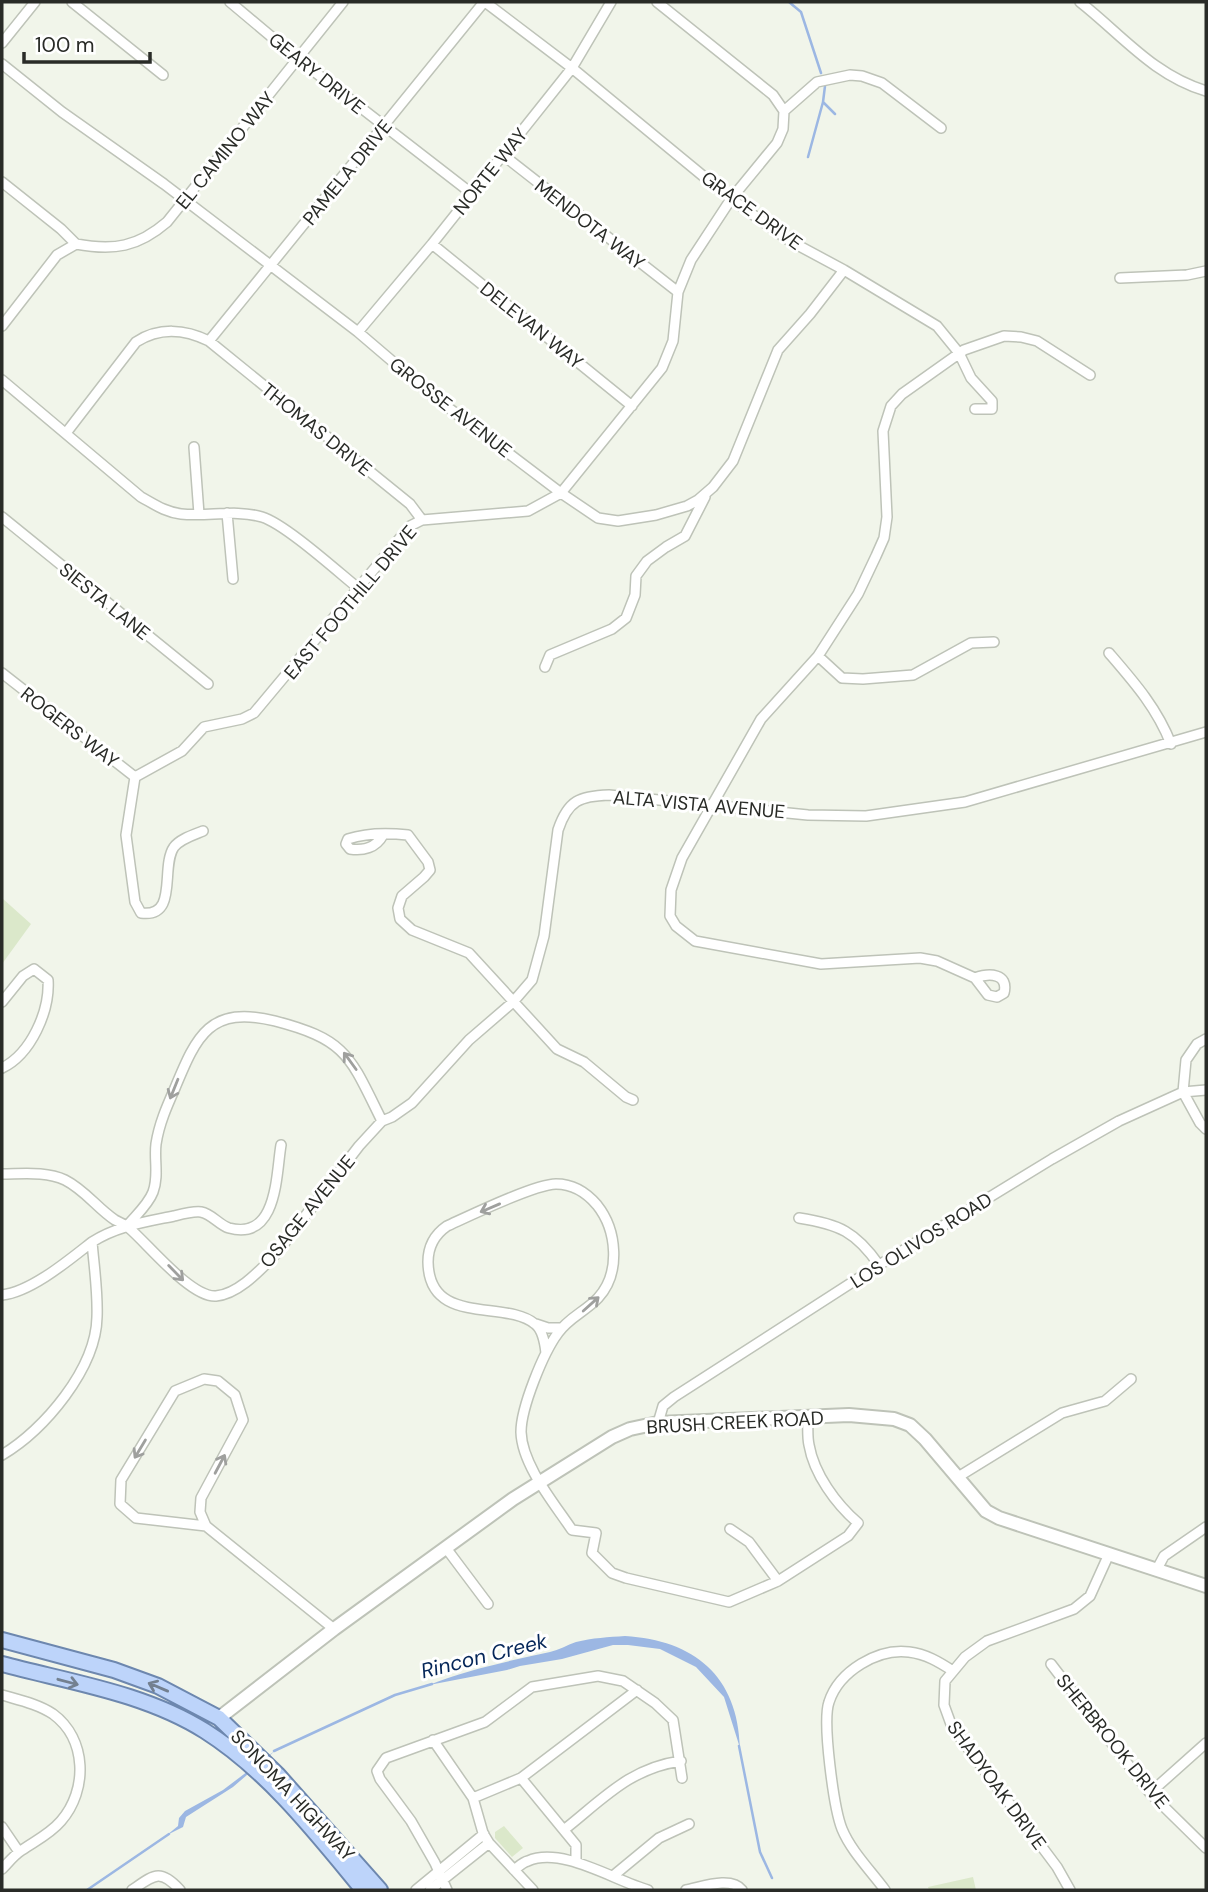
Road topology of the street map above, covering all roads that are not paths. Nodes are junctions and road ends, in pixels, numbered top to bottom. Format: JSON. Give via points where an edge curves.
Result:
{"nodes":[{"id":1,"x":35,"y":2,"type":"edge"},
{"id":2,"x":72,"y":2,"type":"edge"},
{"id":3,"x":230,"y":2,"type":"edge"},
{"id":4,"x":343,"y":2,"type":"edge"},
{"id":5,"x":485,"y":2,"type":"edge"},
{"id":6,"x":611,"y":2,"type":"edge"},
{"id":7,"x":657,"y":2,"type":"edge"},
{"id":8,"x":1080,"y":2,"type":"edge"},
{"id":9,"x":2,"y":43,"type":"edge"},
{"id":10,"x":298,"y":59,"type":"junction"},
{"id":11,"x":2,"y":64,"type":"edge"},
{"id":12,"x":572,"y":68,"type":"junction"},
{"id":13,"x":163,"y":75,"type":"dead end"},
{"id":14,"x":1206,"y":91,"type":"edge"},
{"id":15,"x":784,"y":111,"type":"junction"},
{"id":16,"x":385,"y":127,"type":"junction"},
{"id":17,"x":941,"y":128,"type":"dead end"},
{"id":18,"x":503,"y":155,"type":"junction"},
{"id":19,"x":2,"y":182,"type":"edge"},
{"id":20,"x":471,"y":193,"type":"junction"},
{"id":21,"x":731,"y":199,"type":"junction"},
{"id":22,"x":185,"y":200,"type":"junction"},
{"id":23,"x":76,"y":244,"type":"junction"},
{"id":24,"x":432,"y":244,"type":"junction"},
{"id":25,"x":271,"y":266,"type":"junction"},
{"id":26,"x":844,"y":270,"type":"junction"},
{"id":27,"x":1206,"y":271,"type":"edge"},
{"id":28,"x":1120,"y":278,"type":"dead end"},
{"id":29,"x":678,"y":292,"type":"junction"},
{"id":30,"x":2,"y":326,"type":"edge"},
{"id":31,"x":358,"y":332,"type":"junction"},
{"id":32,"x":209,"y":341,"type":"junction"},
{"id":33,"x":959,"y":353,"type":"junction"},
{"id":34,"x":1090,"y":374,"type":"dead end"},
{"id":35,"x":2,"y":380,"type":"edge"},
{"id":36,"x":632,"y":405,"type":"junction"},
{"id":37,"x":975,"y":409,"type":"dead end"},
{"id":38,"x":66,"y":433,"type":"junction"},
{"id":39,"x":194,"y":446,"type":"dead end"},
{"id":40,"x":561,"y":493,"type":"junction"},
{"id":41,"x":707,"y":493,"type":"junction"},
{"id":42,"x":227,"y":513,"type":"junction"},
{"id":43,"x":199,"y":514,"type":"junction"},
{"id":44,"x":2,"y":517,"type":"edge"},
{"id":45,"x":422,"y":520,"type":"junction"},
{"id":46,"x":233,"y":579,"type":"dead end"},
{"id":47,"x":358,"y":589,"type":"junction"},
{"id":48,"x":994,"y":642,"type":"dead end"},
{"id":49,"x":1109,"y":653,"type":"dead end"},
{"id":50,"x":818,"y":656,"type":"junction"},
{"id":51,"x":545,"y":667,"type":"dead end"},
{"id":52,"x":2,"y":673,"type":"edge"},
{"id":53,"x":208,"y":684,"type":"dead end"},
{"id":54,"x":1206,"y":732,"type":"edge"},
{"id":55,"x":1171,"y":744,"type":"junction"},
{"id":56,"x":135,"y":777,"type":"junction"},
{"id":57,"x":712,"y":804,"type":"junction"},
{"id":58,"x":202,"y":831,"type":"dead end"},
{"id":59,"x":383,"y":835,"type":"dead end"},
{"id":60,"x":975,"y":978,"type":"dead end"},
{"id":61,"x":2,"y":1002,"type":"edge"},
{"id":62,"x":513,"y":1002,"type":"junction"},
{"id":63,"x":1206,"y":1039,"type":"edge"},
{"id":64,"x":2,"y":1068,"type":"edge"},
{"id":65,"x":1206,"y":1090,"type":"edge"},
{"id":66,"x":1183,"y":1092,"type":"junction"},
{"id":67,"x":634,"y":1100,"type":"dead end"},
{"id":68,"x":382,"y":1121,"type":"junction"},
{"id":69,"x":1206,"y":1129,"type":"edge"},
{"id":70,"x":281,"y":1145,"type":"dead end"},
{"id":71,"x":2,"y":1174,"type":"edge"},
{"id":72,"x":799,"y":1218,"type":"dead end"},
{"id":73,"x":127,"y":1226,"type":"junction"},
{"id":74,"x":92,"y":1242,"type":"junction"},
{"id":75,"x":880,"y":1265,"type":"junction"},
{"id":76,"x":2,"y":1295,"type":"edge"},
{"id":77,"x":536,"y":1324,"type":"junction"},
{"id":78,"x":562,"y":1328,"type":"junction"},
{"id":79,"x":546,"y":1353,"type":"junction"},
{"id":80,"x":1131,"y":1379,"type":"dead end"},
{"id":81,"x":807,"y":1417,"type":"junction"},
{"id":82,"x":658,"y":1423,"type":"junction"},
{"id":83,"x":2,"y":1455,"type":"edge"},
{"id":84,"x":958,"y":1477,"type":"junction"},
{"id":85,"x":540,"y":1482,"type":"junction"},
{"id":86,"x":206,"y":1526,"type":"junction"},
{"id":87,"x":1206,"y":1527,"type":"edge"},
{"id":88,"x":730,"y":1529,"type":"dead end"},
{"id":89,"x":446,"y":1548,"type":"junction"},
{"id":90,"x":1109,"y":1554,"type":"junction"},
{"id":91,"x":1157,"y":1569,"type":"junction"},
{"id":92,"x":778,"y":1581,"type":"junction"},
{"id":93,"x":1206,"y":1586,"type":"edge"},
{"id":94,"x":488,"y":1604,"type":"dead end"},
{"id":95,"x":334,"y":1629,"type":"junction"},
{"id":96,"x":2,"y":1640,"type":"edge"},
{"id":97,"x":2,"y":1664,"type":"edge"},
{"id":98,"x":1051,"y":1664,"type":"dead end"},
{"id":99,"x":953,"y":1671,"type":"junction"},
{"id":100,"x":637,"y":1690,"type":"junction"},
{"id":101,"x":2,"y":1695,"type":"edge"},
{"id":102,"x":219,"y":1718,"type":"junction"},
{"id":103,"x":204,"y":1731,"type":"junction"},
{"id":104,"x":433,"y":1741,"type":"junction"},
{"id":105,"x":1206,"y":1743,"type":"edge"},
{"id":106,"x":681,"y":1761,"type":"junction"},
{"id":107,"x":521,"y":1778,"type":"junction"},
{"id":108,"x":682,"y":1778,"type":"dead end"},
{"id":109,"x":273,"y":1779,"type":"junction"},
{"id":110,"x":1150,"y":1793,"type":"junction"},
{"id":111,"x":473,"y":1798,"type":"junction"},
{"id":112,"x":689,"y":1824,"type":"dead end"},
{"id":113,"x":2,"y":1827,"type":"edge"},
{"id":114,"x":565,"y":1829,"type":"junction"},
{"id":115,"x":487,"y":1838,"type":"junction"},
{"id":116,"x":1206,"y":1848,"type":"edge"},
{"id":117,"x":19,"y":1852,"type":"junction"},
{"id":118,"x":576,"y":1862,"type":"junction"},
{"id":119,"x":2,"y":1869,"type":"edge"},
{"id":120,"x":514,"y":1870,"type":"junction"},
{"id":121,"x":440,"y":1876,"type":"junction"},
{"id":122,"x":612,"y":1876,"type":"junction"},
{"id":123,"x":132,"y":1890,"type":"edge"},
{"id":124,"x":180,"y":1890,"type":"edge"},
{"id":125,"x":363,"y":1890,"type":"edge"},
{"id":126,"x":380,"y":1890,"type":"edge"},
{"id":127,"x":416,"y":1890,"type":"edge"},
{"id":128,"x":430,"y":1890,"type":"edge"},
{"id":129,"x":447,"y":1890,"type":"edge"},
{"id":130,"x":533,"y":1890,"type":"edge"},
{"id":131,"x":648,"y":1890,"type":"edge"},
{"id":132,"x":686,"y":1890,"type":"edge"},
{"id":133,"x":742,"y":1890,"type":"edge"},
{"id":134,"x":885,"y":1890,"type":"edge"},
{"id":135,"x":1070,"y":1890,"type":"edge"}],
"edges":[{"from":1,"to":9,"type":"street"},
{"from":2,"to":13,"type":"street"},
{"from":3,"to":10,"type":"street","name":"GEARY DRIVE"},
{"from":4,"to":10,"type":"street","name":"EL CAMINO WAY"},
{"from":5,"to":12,"type":"street","name":"GRACE DRIVE"},
{"from":5,"to":16,"type":"street","name":"PAMELA DRIVE"},
{"from":6,"to":12,"type":"street","name":"NORTE WAY"},
{"from":7,"to":15,"type":"street","via":[[773,94]]},
{"from":8,"to":14,"type":"street","via":[[1148,62],[1178,82]]},
{"from":10,"to":16,"type":"street","name":"GEARY DRIVE"},
{"from":10,"to":22,"type":"street","name":"EL CAMINO WAY"},
{"from":11,"to":22,"type":"street","name":"GROSSE AVENUE"},
{"from":12,"to":18,"type":"street","name":"NORTE WAY"},
{"from":12,"to":21,"type":"street","name":"GRACE DRIVE"},
{"from":15,"to":17,"type":"street","via":[[817,82],[862,76],[882,83]]},
{"from":15,"to":21,"type":"street","name":"EAST FOOTHILL DRIVE","via":[[777,143]]},
{"from":16,"to":20,"type":"street","name":"GEARY DRIVE"},
{"from":16,"to":25,"type":"street","name":"PAMELA DRIVE"},
{"from":18,"to":20,"type":"street","name":"NORTE WAY"},
{"from":18,"to":29,"type":"street","name":"MENDOTA WAY"},
{"from":19,"to":23,"type":"street"},
{"from":20,"to":24,"type":"street","name":"NORTE WAY"},
{"from":21,"to":26,"type":"street","name":"GRACE DRIVE","via":[[790,242]]},
{"from":21,"to":29,"type":"street","name":"EAST FOOTHILL DRIVE","via":[[691,260]]},
{"from":22,"to":23,"type":"street","name":"EL CAMINO WAY","via":[[141,242]]},
{"from":22,"to":25,"type":"street","name":"GROSSE AVENUE"},
{"from":23,"to":30,"type":"street","via":[[57,255]]},
{"from":24,"to":31,"type":"street","name":"NORTE WAY"},
{"from":24,"to":36,"type":"street","name":"DELEVAN WAY"},
{"from":25,"to":31,"type":"street","name":"GROSSE AVENUE"},
{"from":25,"to":32,"type":"street","name":"PAMELA DRIVE"},
{"from":26,"to":33,"type":"street","name":"GRACE DRIVE","via":[[937,326]]},
{"from":26,"to":41,"type":"street","name":"GROSSE AVENUE","via":[[778,350],[733,461]]},
{"from":27,"to":28,"type":"street"},
{"from":29,"to":36,"type":"street","name":"EAST FOOTHILL DRIVE","via":[[673,341],[662,368]]},
{"from":31,"to":40,"type":"street","name":"GROSSE AVENUE","via":[[433,396]]},
{"from":32,"to":38,"type":"street","via":[[194,333],[171,332],[150,333],[136,342]]},
{"from":32,"to":45,"type":"street","name":"THOMAS DRIVE","via":[[410,504]]},
{"from":33,"to":34,"type":"street","via":[[990,339],[1021,337],[1046,346]]},
{"from":33,"to":37,"type":"street","name":"GRACE DRIVE","via":[[971,378],[992,401],[992,409]]},
{"from":33,"to":50,"type":"street","via":[[891,405],[883,431],[888,502],[884,538],[858,594]]},
{"from":35,"to":38,"type":"street"},
{"from":36,"to":40,"type":"street","name":"EAST FOOTHILL DRIVE"},
{"from":38,"to":43,"type":"street","via":[[162,509]]},
{"from":39,"to":43,"type":"street"},
{"from":40,"to":41,"type":"street","name":"GROSSE AVENUE","via":[[598,518],[618,521],[656,516]]},
{"from":40,"to":45,"type":"street","name":"EAST FOOTHILL DRIVE","via":[[528,511]]},
{"from":41,"to":51,"type":"street","via":[[685,536],[647,561],[636,576],[626,618],[612,629],[550,655]]},
{"from":42,"to":43,"type":"street"},
{"from":42,"to":46,"type":"street"},
{"from":42,"to":47,"type":"street","via":[[265,518]]},
{"from":44,"to":53,"type":"street","name":"SIESTA LANE"},
{"from":45,"to":47,"type":"street","name":"EAST FOOTHILL DRIVE","via":[[410,526]]},
{"from":47,"to":56,"type":"street","name":"EAST FOOTHILL DRIVE","via":[[254,713],[204,727],[182,751]]},
{"from":48,"to":50,"type":"street","via":[[971,643],[913,675],[842,678]]},
{"from":49,"to":55,"type":"street","via":[[1145,695]]},
{"from":50,"to":57,"type":"street","via":[[761,719]]},
{"from":52,"to":56,"type":"street","name":"ROGERS WAY"},
{"from":54,"to":55,"type":"street","name":"ALTA VISTA AVENUE"},
{"from":55,"to":57,"type":"street","name":"ALTA VISTA AVENUE","via":[[932,808],[866,816],[808,815]]},
{"from":56,"to":58,"type":"street","name":"ROGERS WAY","via":[[126,835],[135,902],[141,913],[158,911],[164,902],[171,850]]},
{"from":57,"to":60,"type":"street","via":[[682,858],[671,890],[670,916],[683,934],[709,945],[821,964],[919,958]]},
{"from":57,"to":62,"type":"street","name":"ALTA VISTA AVENUE","via":[[609,795],[571,804],[558,830],[537,966]]},
{"from":59,"to":62,"type":"street","via":[[408,835],[430,870],[402,895],[400,919],[412,930],[469,953]]},
{"from":61,"to":64,"type":"street","via":[[23,976],[34,970],[48,980],[44,1013],[28,1044],[13,1063]]},
{"from":62,"to":67,"type":"street","via":[[557,1049],[584,1062]]},
{"from":62,"to":68,"type":"street","name":"ALTA VISTA AVENUE","via":[[469,1040],[412,1103]]},
{"from":63,"to":66,"type":"street","via":[[1186,1060]]},
{"from":65,"to":66,"type":"street","name":"LOS OLIVOS ROAD"},
{"from":66,"to":69,"type":"street"},
{"from":66,"to":75,"type":"street","name":"LOS OLIVOS ROAD","via":[[1052,1159]]},
{"from":73,"to":68,"type":"street","name":"OSAGE AVENUE","one_way":true,"via":[[187,1284],[202,1294],[223,1294],[261,1270],[276,1254]]},
{"from":68,"to":73,"type":"street","one_way":true,"via":[[355,1068],[331,1041],[268,1020],[224,1019],[199,1037],[190,1051],[161,1122],[154,1188]]},
{"from":70,"to":73,"type":"street","via":[[275,1194],[268,1213],[257,1224],[228,1228],[198,1211]]},
{"from":71,"to":73,"type":"street","name":"OSAGE AVENUE","via":[[47,1174],[63,1179]]},
{"from":72,"to":75,"type":"street","via":[[846,1231],[865,1244]]},
{"from":73,"to":74,"type":"street"},
{"from":74,"to":76,"type":"street","via":[[47,1275]]},
{"from":74,"to":83,"type":"street","via":[[97,1318],[81,1374],[33,1433]]},
{"from":75,"to":82,"type":"street","name":"LOS OLIVOS ROAD","via":[[674,1397],[663,1406]]},
{"from":77,"to":78,"type":"street"},
{"from":78,"to":77,"type":"street","one_way":true,"via":[[605,1289],[614,1254],[614,1240],[598,1206],[568,1185],[546,1185],[447,1226],[430,1246],[430,1276],[450,1302],[519,1316]]},
{"from":77,"to":79,"type":"street"},
{"from":78,"to":79,"type":"street"},
{"from":79,"to":85,"type":"street","via":[[521,1433],[523,1448]]},
{"from":80,"to":84,"type":"street","via":[[1105,1401],[1062,1413]]},
{"from":81,"to":82,"type":"street","name":"BRUSH CREEK ROAD"},
{"from":81,"to":84,"type":"street","name":"BRUSH CREEK ROAD","via":[[879,1416],[902,1422],[925,1439]]},
{"from":81,"to":92,"type":"street","via":[[816,1466],[844,1510],[858,1523],[848,1536]]},
{"from":82,"to":85,"type":"street","name":"BRUSH CREEK ROAD","via":[[612,1437]]},
{"from":84,"to":90,"type":"street","name":"BRUSH CREEK ROAD","via":[[986,1511],[999,1518]]},
{"from":85,"to":89,"type":"street","name":"BRUSH CREEK ROAD"},
{"from":85,"to":92,"type":"street","via":[[572,1530],[596,1533],[592,1553],[612,1573],[729,1602]]},
{"from":86,"to":86,"type":"street","one_way":true,"via":[[201,1499],[243,1420],[234,1395],[218,1381],[204,1379],[175,1391],[121,1480],[120,1504],[136,1518]]},
{"from":86,"to":95,"type":"street"},
{"from":87,"to":91,"type":"street","via":[[1164,1556]]},
{"from":88,"to":92,"type":"street","via":[[749,1542]]},
{"from":89,"to":94,"type":"street"},
{"from":89,"to":95,"type":"street","name":"BRUSH CREEK ROAD"},
{"from":90,"to":91,"type":"street","name":"BRUSH CREEK ROAD"},
{"from":90,"to":99,"type":"street","via":[[1090,1595],[1074,1609],[987,1641]]},
{"from":91,"to":93,"type":"street","name":"BRUSH CREEK ROAD"},
{"from":95,"to":102,"type":"street","name":"BRUSH CREEK ROAD"},
{"from":102,"to":96,"type":"main road","name":"SONOMA HIGHWAY","one_way":true,"via":[[158,1686],[114,1670]]},
{"from":97,"to":103,"type":"main road","name":"SONOMA HIGHWAY","one_way":true,"via":[[137,1700]]},
{"from":98,"to":110,"type":"street","name":"SHERBROOK DRIVE"},
{"from":99,"to":134,"type":"street","via":[[921,1654],[888,1653],[850,1672],[829,1702],[826,1736],[841,1826]]},
{"from":99,"to":135,"type":"street","name":"SHADYOAK DRIVE","via":[[945,1681],[944,1693],[951,1727]]},
{"from":100,"to":104,"type":"street","via":[[623,1681],[598,1676],[532,1687],[485,1722]]},
{"from":100,"to":106,"type":"street","via":[[673,1720]]},
{"from":100,"to":107,"type":"street"},
{"from":101,"to":117,"type":"street","via":[[52,1714],[74,1740],[79,1755],[79,1781],[72,1805],[61,1822]]},
{"from":102,"to":103,"type":"main road"},
{"from":102,"to":109,"type":"main road","name":"SONOMA HIGHWAY","via":[[252,1748]]},
{"from":103,"to":109,"type":"main road","name":"SONOMA HIGHWAY"},
{"from":104,"to":111,"type":"street"},
{"from":104,"to":121,"type":"street","via":[[394,1754],[377,1771]]},
{"from":105,"to":110,"type":"street"},
{"from":106,"to":108,"type":"street"},
{"from":106,"to":114,"type":"street","via":[[637,1773]]},
{"from":107,"to":111,"type":"street"},
{"from":107,"to":114,"type":"street"},
{"from":109,"to":125,"type":"main road","name":"SONOMA HIGHWAY"},
{"from":109,"to":126,"type":"main road","name":"SONOMA HIGHWAY"},
{"from":110,"to":116,"type":"street","name":"SHERBROOK DRIVE"},
{"from":111,"to":115,"type":"street"},
{"from":112,"to":122,"type":"street","via":[[659,1838]]},
{"from":113,"to":117,"type":"street"},
{"from":114,"to":118,"type":"street","via":[[576,1845]]},
{"from":115,"to":120,"type":"street"},
{"from":115,"to":121,"type":"street"},
{"from":117,"to":119,"type":"street"},
{"from":118,"to":120,"type":"street","via":[[528,1860]]},
{"from":118,"to":122,"type":"street"},
{"from":120,"to":130,"type":"street"},
{"from":121,"to":127,"type":"street"},
{"from":121,"to":128,"type":"street"},
{"from":121,"to":129,"type":"street"},
{"from":122,"to":131,"type":"street"},
{"from":123,"to":124,"type":"street","via":[[160,1875]]},
{"from":132,"to":133,"type":"street","via":[[731,1882]]}]}
